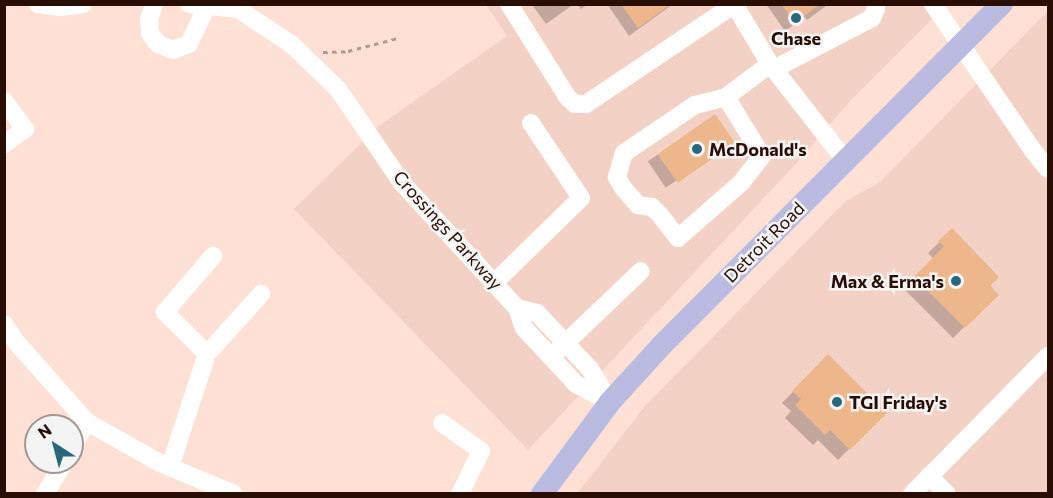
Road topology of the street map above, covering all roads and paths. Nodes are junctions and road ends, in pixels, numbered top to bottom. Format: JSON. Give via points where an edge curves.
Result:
{"nodes":[{"id":1,"x":38,"y":4,"type":"edge"},
{"id":2,"x":83,"y":4,"type":"edge"},
{"id":3,"x":154,"y":4,"type":"edge"},
{"id":4,"x":189,"y":4,"type":"edge"},
{"id":5,"x":509,"y":4,"type":"edge"},
{"id":6,"x":933,"y":4,"type":"edge"},
{"id":7,"x":1002,"y":4,"type":"edge"},
{"id":8,"x":734,"y":5,"type":"edge"},
{"id":9,"x":207,"y":6,"type":"junction"},
{"id":10,"x":239,"y":7,"type":"edge"},
{"id":11,"x":873,"y":11,"type":"edge"},
{"id":12,"x":399,"y":38,"type":"dead end"},
{"id":13,"x":960,"y":46,"type":"junction"},
{"id":14,"x":322,"y":52,"type":"dead end"},
{"id":15,"x":772,"y":66,"type":"junction"},
{"id":16,"x":726,"y":97,"type":"junction"},
{"id":17,"x":4,"y":101,"type":"edge"},
{"id":18,"x":531,"y":123,"type":"dead end"},
{"id":19,"x":4,"y":144,"type":"edge"},
{"id":20,"x":845,"y":160,"type":"junction"},
{"id":21,"x":1048,"y":169,"type":"edge"},
{"id":22,"x":213,"y":256,"type":"dead end"},
{"id":23,"x":641,"y":271,"type":"dead end"},
{"id":24,"x":495,"y":282,"type":"junction"},
{"id":25,"x":261,"y":294,"type":"dead end"},
{"id":26,"x":517,"y":308,"type":"junction"},
{"id":27,"x":4,"y":324,"type":"edge"},
{"id":28,"x":565,"y":343,"type":"junction"},
{"id":29,"x":207,"y":354,"type":"junction"},
{"id":30,"x":1048,"y":356,"type":"edge"},
{"id":31,"x":551,"y":357,"type":"junction"},
{"id":32,"x":610,"y":402,"type":"junction"},
{"id":33,"x":87,"y":422,"type":"junction"},
{"id":34,"x":442,"y":423,"type":"dead end"},
{"id":35,"x":84,"y":427,"type":"edge"},
{"id":36,"x":170,"y":467,"type":"junction"},
{"id":37,"x":57,"y":474,"type":"edge"},
{"id":38,"x":929,"y":476,"type":"junction"},
{"id":39,"x":45,"y":494,"type":"edge"},
{"id":40,"x":234,"y":494,"type":"edge"},
{"id":41,"x":460,"y":494,"type":"edge"},
{"id":42,"x":542,"y":494,"type":"edge"},
{"id":43,"x":912,"y":494,"type":"edge"},
{"id":44,"x":948,"y":494,"type":"edge"}],
"edges":[{"from":1,"to":2,"type":"street"},
{"from":3,"to":9,"type":"street","via":[[150,33],[158,44],[173,50],[189,44]]},
{"from":4,"to":9,"type":"street","name":"Crossings Parkway"},
{"from":5,"to":8,"type":"street","via":[[575,104],[586,104]]},
{"from":6,"to":13,"type":"street"},
{"from":7,"to":13,"type":"main road","name":"Detroit Road"},
{"from":8,"to":15,"type":"street"},
{"from":9,"to":10,"type":"street","name":"Crossings Parkway"},
{"from":10,"to":24,"type":"street","name":"Crossings Parkway","via":[[291,44],[338,89],[402,183]]},
{"from":11,"to":15,"type":"street"},
{"from":12,"to":14,"type":"path","via":[[348,51]]},
{"from":13,"to":20,"type":"main road","name":"Detroit Road"},
{"from":13,"to":21,"type":"street"},
{"from":15,"to":16,"type":"street"},
{"from":15,"to":20,"type":"street"},
{"from":16,"to":16,"type":"street","via":[[695,105],[624,153],[617,177],[623,188],[638,205],[652,207],[678,237],[742,182],[762,156]]},
{"from":17,"to":19,"type":"street","via":[[25,129]]},
{"from":18,"to":24,"type":"street","via":[[581,198]]},
{"from":20,"to":32,"type":"main road","name":"Detroit Road"},
{"from":22,"to":29,"type":"street","via":[[165,312]]},
{"from":23,"to":28,"type":"street"},
{"from":24,"to":26,"type":"street","name":"Crossings Parkway"},
{"from":25,"to":29,"type":"street"},
{"from":26,"to":28,"type":"street","name":"Crossings Parkway","via":[[537,313]]},
{"from":26,"to":31,"type":"street","name":"Crossings Parkway","via":[[524,328]]},
{"from":27,"to":33,"type":"street"},
{"from":28,"to":31,"type":"street"},
{"from":28,"to":32,"type":"street","name":"Crossings Parkway","via":[[590,369]]},
{"from":29,"to":36,"type":"street"},
{"from":30,"to":38,"type":"street"},
{"from":31,"to":32,"type":"street","name":"Crossings Parkway","via":[[576,384]]},
{"from":32,"to":42,"type":"main road","name":"Detroit Road"},
{"from":33,"to":35,"type":"street"},
{"from":33,"to":36,"type":"street"},
{"from":34,"to":41,"type":"street","via":[[481,451]]},
{"from":36,"to":40,"type":"street"},
{"from":37,"to":39,"type":"street"},
{"from":38,"to":43,"type":"street"},
{"from":38,"to":44,"type":"street"}]}
